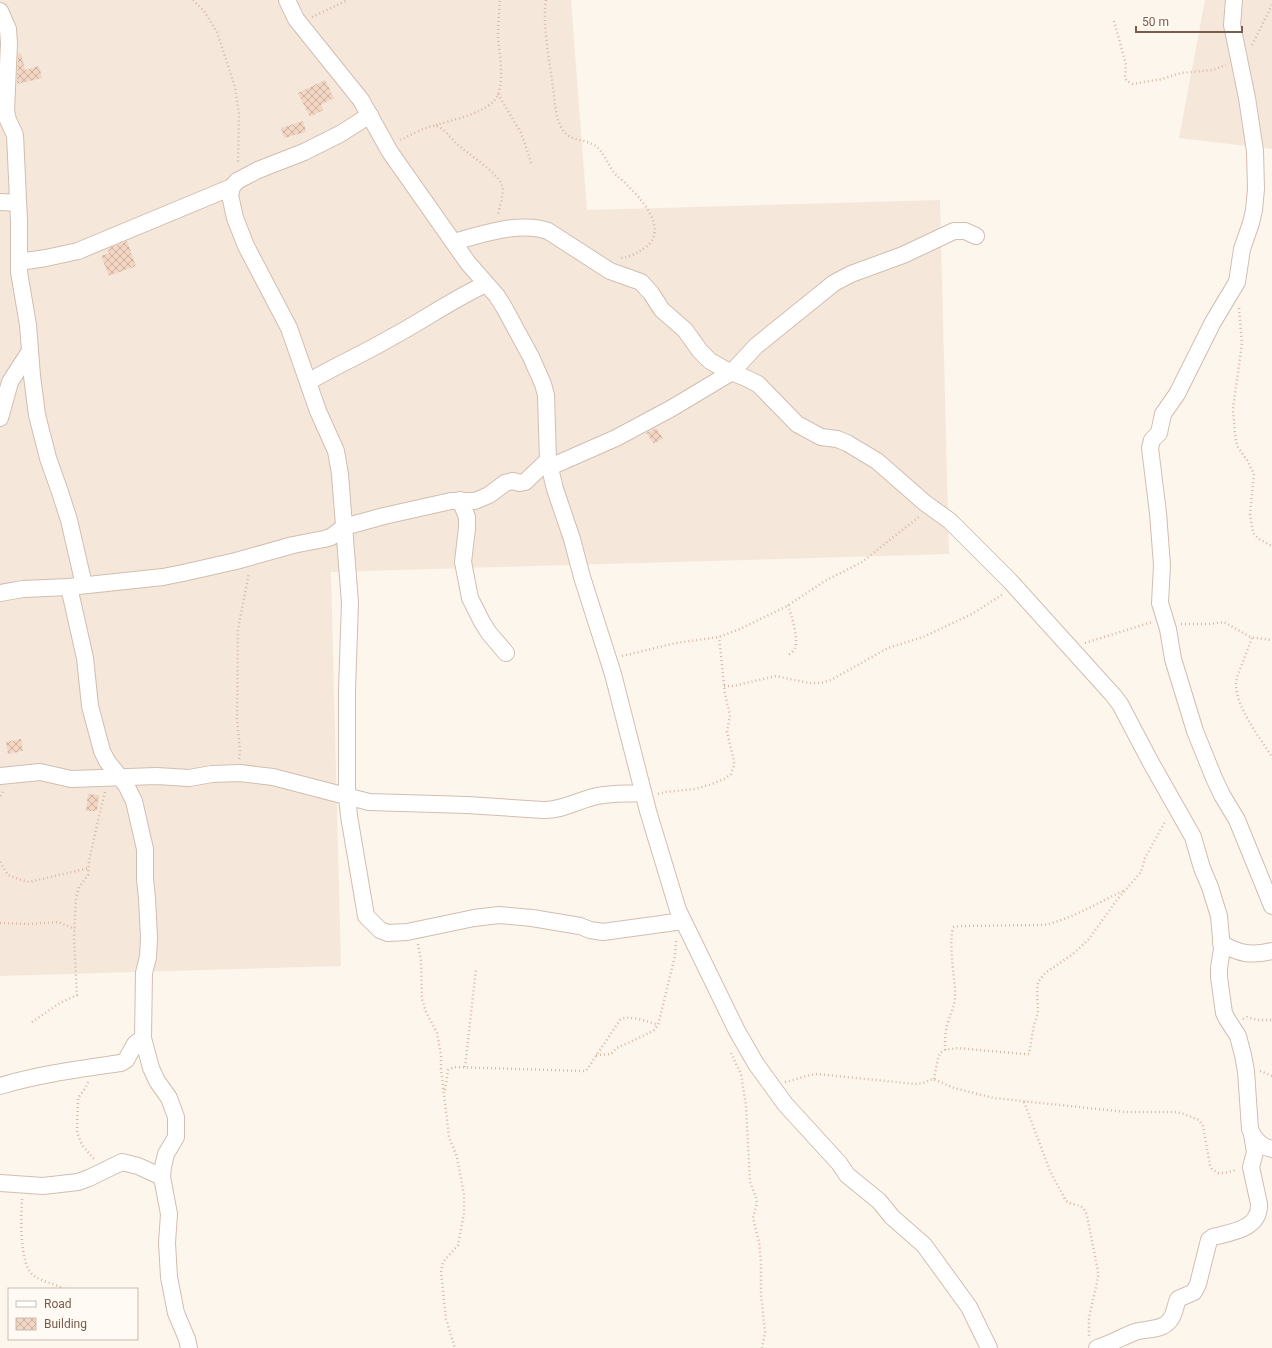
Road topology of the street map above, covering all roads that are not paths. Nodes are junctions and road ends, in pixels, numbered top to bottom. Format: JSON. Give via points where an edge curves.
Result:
{"nodes":[{"id":1,"x":287,"y":0,"type":"edge"},
{"id":2,"x":1234,"y":0,"type":"edge"},
{"id":3,"x":0,"y":11,"type":"edge"},
{"id":4,"x":370,"y":115,"type":"junction"},
{"id":5,"x":235,"y":184,"type":"junction"},
{"id":6,"x":0,"y":202,"type":"edge"},
{"id":7,"x":18,"y":203,"type":"junction"},
{"id":8,"x":976,"y":236,"type":"dead end"},
{"id":9,"x":454,"y":242,"type":"junction"},
{"id":10,"x":19,"y":262,"type":"junction"},
{"id":11,"x":486,"y":284,"type":"junction"},
{"id":12,"x":30,"y":351,"type":"junction"},
{"id":13,"x":732,"y":372,"type":"junction"},
{"id":14,"x":308,"y":382,"type":"junction"},
{"id":15,"x":0,"y":418,"type":"edge"},
{"id":16,"x":549,"y":464,"type":"junction"},
{"id":17,"x":460,"y":500,"type":"junction"},
{"id":18,"x":344,"y":527,"type":"junction"},
{"id":19,"x":77,"y":586,"type":"junction"},
{"id":20,"x":0,"y":593,"type":"edge"},
{"id":21,"x":506,"y":653,"type":"dead end"},
{"id":22,"x":0,"y":776,"type":"edge"},
{"id":23,"x":115,"y":777,"type":"junction"},
{"id":24,"x":643,"y":793,"type":"junction"},
{"id":25,"x":347,"y":796,"type":"junction"},
{"id":26,"x":1272,"y":906,"type":"edge"},
{"id":27,"x":681,"y":921,"type":"junction"},
{"id":28,"x":1221,"y":943,"type":"junction"},
{"id":29,"x":1272,"y":950,"type":"edge"},
{"id":30,"x":143,"y":1038,"type":"junction"},
{"id":31,"x":0,"y":1086,"type":"edge"},
{"id":32,"x":1252,"y":1134,"type":"junction"},
{"id":33,"x":1272,"y":1149,"type":"edge"},
{"id":34,"x":162,"y":1177,"type":"junction"},
{"id":35,"x":0,"y":1183,"type":"edge"},
{"id":36,"x":1093,"y":1344,"type":"edge"},
{"id":37,"x":189,"y":1348,"type":"edge"},
{"id":38,"x":989,"y":1348,"type":"edge"}],
"edges":[{"from":1,"to":4,"type":"street","via":[[299,24],[361,100]]},
{"from":2,"to":26,"type":"street","via":[[1232,25],[1244,50],[1247,98],[1255,151],[1254,210],[1242,249],[1237,282],[1213,322],[1177,394],[1163,414],[1159,433],[1150,444],[1162,565],[1160,603],[1173,660],[1195,731],[1217,787],[1237,820]]},
{"from":3,"to":7,"type":"street","via":[[8,29],[6,111],[15,135]]},
{"from":4,"to":5,"type":"street","via":[[340,134],[258,170]]},
{"from":4,"to":9,"type":"street","via":[[387,146]]},
{"from":5,"to":10,"type":"street","via":[[78,251]]},
{"from":5,"to":14,"type":"street","via":[[230,195],[234,218],[289,328]]},
{"from":6,"to":7,"type":"street"},
{"from":7,"to":10,"type":"street"},
{"from":8,"to":13,"type":"street","via":[[954,230],[903,255],[834,283],[756,346]]},
{"from":9,"to":11,"type":"street"},
{"from":9,"to":13,"type":"street","via":[[496,230],[532,228],[548,231],[610,272],[641,282],[662,310],[685,330],[710,361]]},
{"from":10,"to":12,"type":"street"},
{"from":11,"to":14,"type":"street"},
{"from":11,"to":16,"type":"street","via":[[505,309],[543,384],[546,395]]},
{"from":12,"to":15,"type":"street","via":[[10,382]]},
{"from":12,"to":19,"type":"street","via":[[37,414],[48,458],[69,520]]},
{"from":13,"to":16,"type":"street","via":[[616,438]]},
{"from":13,"to":28,"type":"street","via":[[758,384],[797,424],[821,437],[847,443],[877,461],[950,521],[1015,586],[1100,680],[1120,704],[1193,837],[1219,916]]},
{"from":14,"to":18,"type":"street","via":[[336,451]]},
{"from":16,"to":17,"type":"street","via":[[525,482],[505,483],[475,502]]},
{"from":16,"to":24,"type":"street","via":[[608,660]]},
{"from":17,"to":18,"type":"street","via":[[451,500]]},
{"from":17,"to":21,"type":"street","via":[[467,517],[463,562],[470,598],[482,622]]},
{"from":18,"to":19,"type":"street","via":[[331,537],[164,577]]},
{"from":18,"to":25,"type":"street","via":[[350,603]]},
{"from":19,"to":20,"type":"street"},
{"from":19,"to":23,"type":"street","via":[[90,706],[102,751]]},
{"from":22,"to":23,"type":"street","via":[[43,772],[71,779]]},
{"from":23,"to":25,"type":"street","via":[[189,778],[240,773],[273,777]]},
{"from":23,"to":30,"type":"street","via":[[134,801],[145,849],[149,938],[144,973]]},
{"from":24,"to":25,"type":"street","via":[[596,796],[549,810],[370,802]]},
{"from":24,"to":27,"type":"street"},
{"from":25,"to":27,"type":"street","via":[[348,816],[366,916],[380,930],[388,933],[499,915],[532,918],[603,932]]},
{"from":27,"to":38,"type":"street","via":[[736,1031],[756,1064],[785,1104],[847,1175],[879,1201],[892,1217],[924,1245],[969,1307]]},
{"from":28,"to":29,"type":"street","via":[[1245,954]]},
{"from":28,"to":32,"type":"street","via":[[1219,977],[1224,1013],[1238,1036],[1243,1055]]},
{"from":30,"to":31,"type":"street","via":[[132,1048],[124,1062],[50,1073]]},
{"from":30,"to":34,"type":"street","via":[[151,1068],[169,1098],[176,1117],[176,1137],[166,1154]]},
{"from":32,"to":33,"type":"street","via":[[1263,1146]]},
{"from":32,"to":36,"type":"street","via":[[1255,1152],[1251,1163],[1260,1209],[1256,1219],[1243,1228],[1209,1240],[1194,1292],[1178,1299],[1171,1320],[1166,1324]]},
{"from":34,"to":35,"type":"street","via":[[122,1162],[78,1182],[43,1186]]},
{"from":34,"to":37,"type":"street","via":[[169,1214],[169,1277],[176,1313]]}]}
